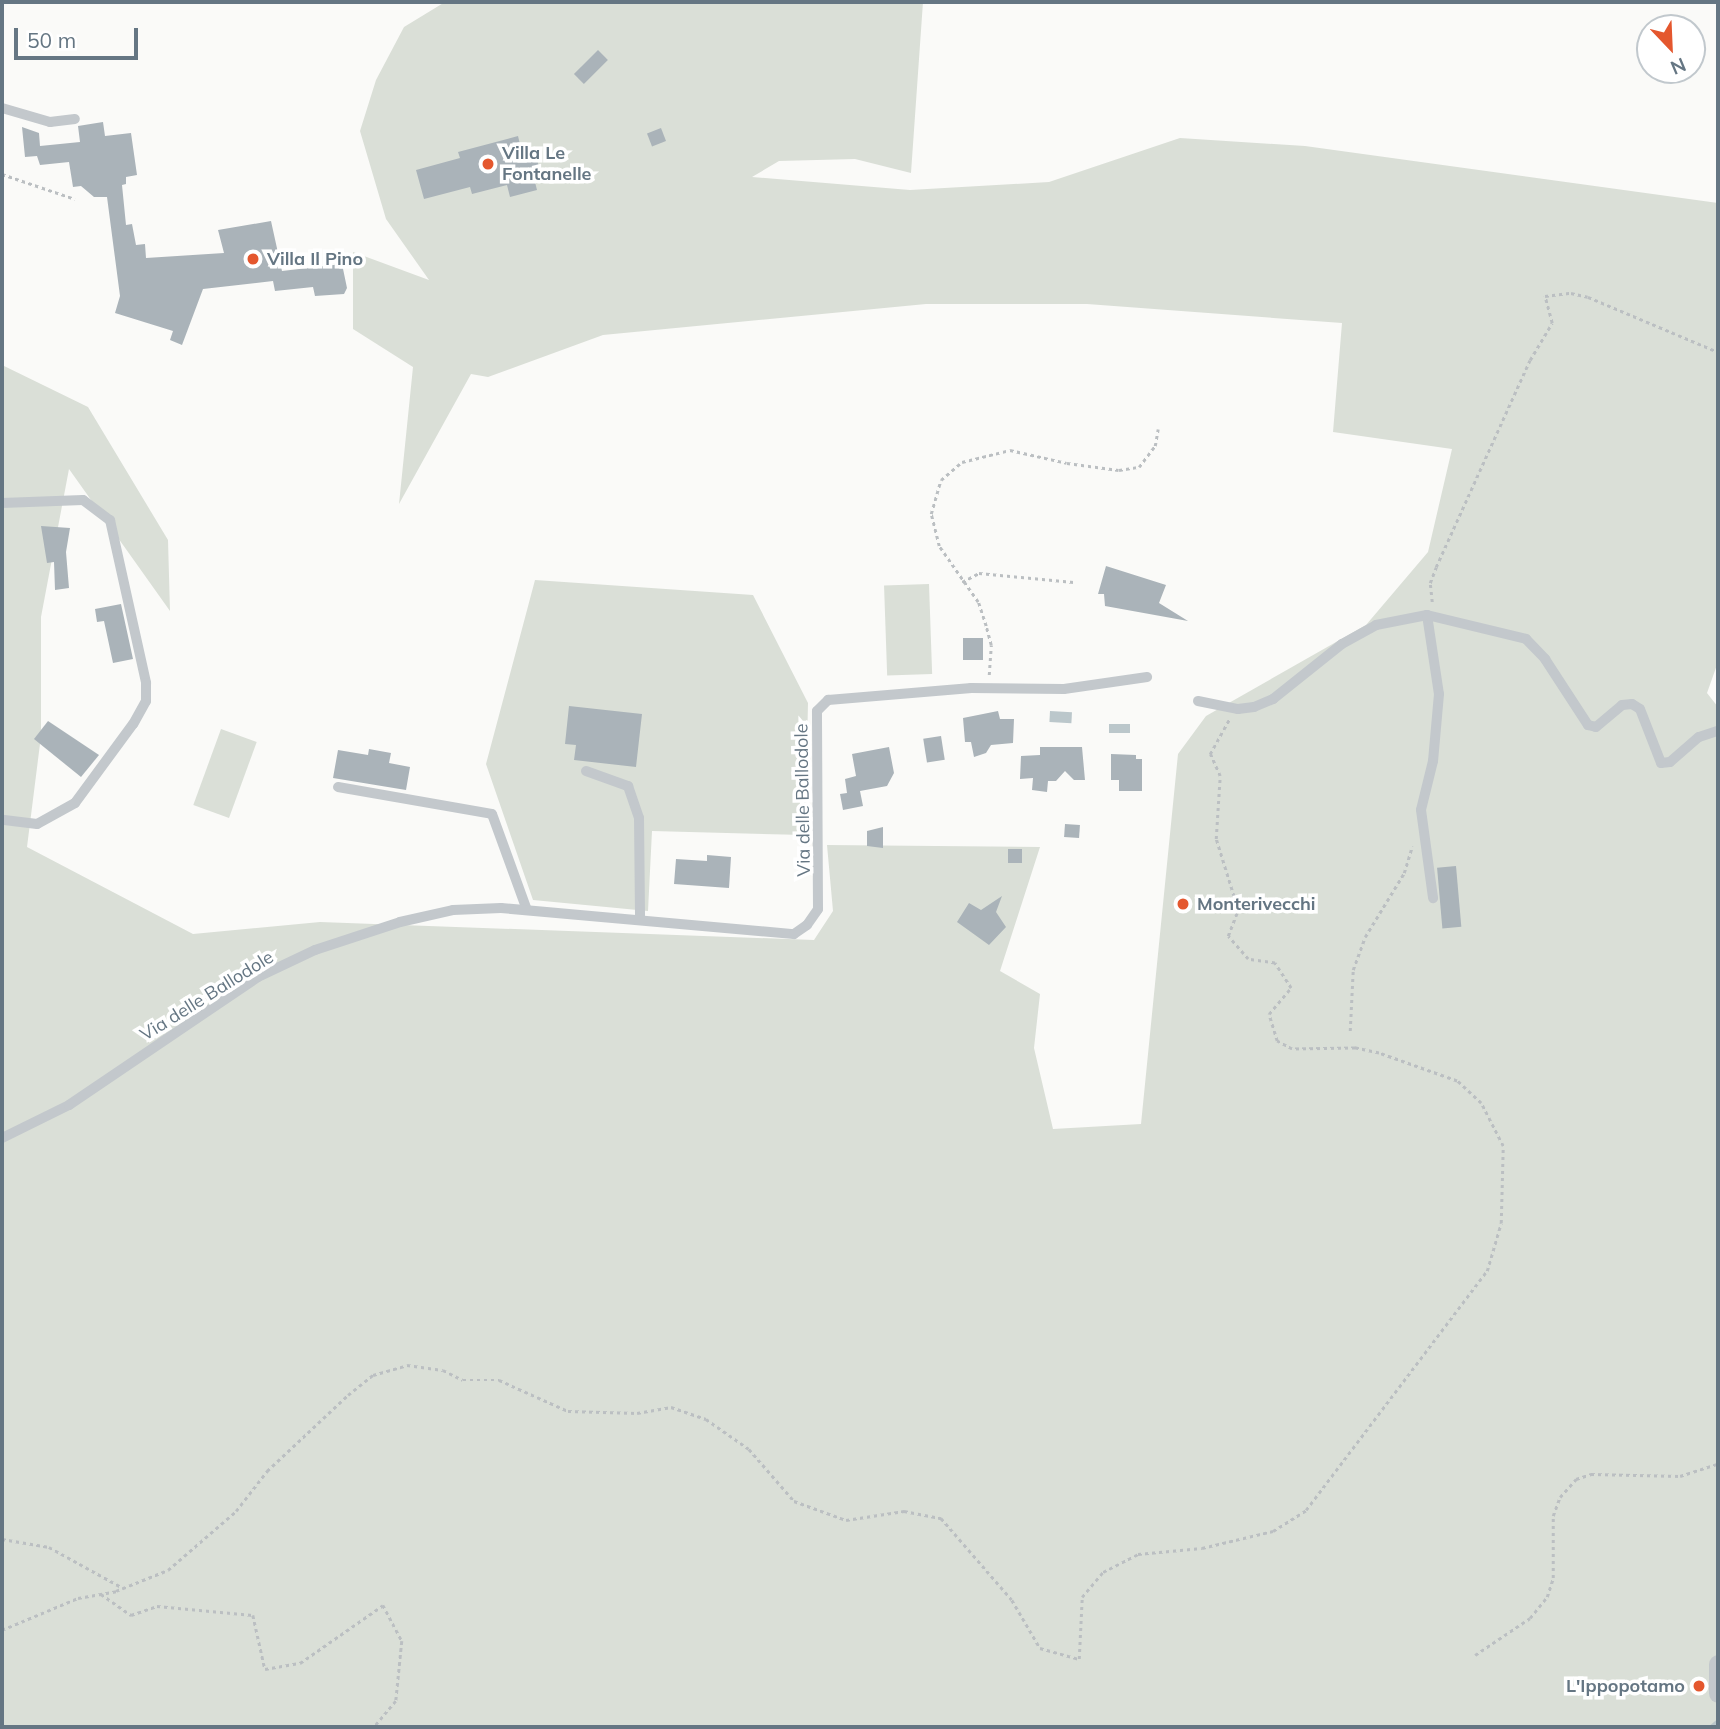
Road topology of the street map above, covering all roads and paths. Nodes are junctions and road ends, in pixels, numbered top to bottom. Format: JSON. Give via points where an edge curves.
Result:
{"nodes":[{"id":1,"x":2,"y":108,"type":"edge"},
{"id":2,"x":75,"y":119,"type":"dead end"},
{"id":3,"x":2,"y":174,"type":"edge"},
{"id":4,"x":75,"y":199,"type":"dead end"},
{"id":5,"x":1718,"y":352,"type":"edge"},
{"id":6,"x":1158,"y":429,"type":"dead end"},
{"id":7,"x":2,"y":503,"type":"edge"},
{"id":8,"x":962,"y":582,"type":"junction"},
{"id":9,"x":1074,"y":582,"type":"dead end"},
{"id":10,"x":1427,"y":615,"type":"junction"},
{"id":11,"x":1147,"y":677,"type":"dead end"},
{"id":12,"x":984,"y":688,"type":"junction"},
{"id":13,"x":1198,"y":701,"type":"dead end"},
{"id":14,"x":1238,"y":709,"type":"junction"},
{"id":15,"x":1718,"y":731,"type":"edge"},
{"id":16,"x":586,"y":771,"type":"dead end"},
{"id":17,"x":338,"y":787,"type":"dead end"},
{"id":18,"x":2,"y":820,"type":"edge"},
{"id":19,"x":1414,"y":841,"type":"dead end"},
{"id":20,"x":1433,"y":898,"type":"dead end"},
{"id":21,"x":527,"y":910,"type":"junction"},
{"id":22,"x":640,"y":920,"type":"junction"},
{"id":23,"x":1350,"y":1031,"type":"dead end"},
{"id":24,"x":2,"y":1138,"type":"edge"},
{"id":25,"x":1718,"y":1464,"type":"edge"},
{"id":26,"x":2,"y":1539,"type":"edge"},
{"id":27,"x":123,"y":1588,"type":"junction"},
{"id":28,"x":101,"y":1594,"type":"junction"},
{"id":29,"x":2,"y":1630,"type":"edge"},
{"id":30,"x":1475,"y":1655,"type":"dead end"},
{"id":31,"x":1718,"y":1664,"type":"edge"},
{"id":32,"x":1718,"y":1693,"type":"edge"},
{"id":33,"x":374,"y":1727,"type":"edge"}],
"edges":[{"from":1,"to":2,"type":"lane","via":[[50,122]]},
{"from":3,"to":4,"type":"path"},
{"from":5,"to":10,"type":"path","via":[[1588,297],[1571,293],[1545,296],[1552,323],[1530,360],[1436,567]]},
{"from":6,"to":8,"type":"path","via":[[1155,446],[1139,467],[1106,468],[1010,450],[962,462],[940,480],[931,514],[939,547]]},
{"from":7,"to":18,"type":"lane","via":[[83,500],[110,520],[146,683],[146,701],[75,803],[37,824]]},
{"from":8,"to":9,"type":"path","via":[[979,573]]},
{"from":8,"to":12,"type":"path","via":[[978,602],[991,645],[992,665]]},
{"from":10,"to":14,"type":"lane","via":[[1376,625],[1342,644],[1273,699]]},
{"from":10,"to":15,"type":"lane","via":[[1526,639],[1545,659],[1588,725],[1596,727],[1622,705],[1640,709],[1661,763],[1670,762],[1699,737]]},
{"from":10,"to":20,"type":"lane","via":[[1438,694],[1433,761],[1421,810]]},
{"from":11,"to":12,"type":"lane","name":"Via delle Ballodole","via":[[1064,689]]},
{"from":12,"to":22,"type":"lane","name":"Via delle Ballodole","via":[[828,700],[817,711],[818,909],[794,934]]},
{"from":13,"to":14,"type":"lane"},
{"from":14,"to":27,"type":"path","via":[[1210,754],[1220,776],[1216,839],[1238,910],[1228,936],[1248,958],[1275,963],[1291,988],[1269,1014],[1277,1041],[1292,1049],[1355,1048],[1379,1053],[1457,1082],[1481,1104],[1503,1146],[1502,1223],[1487,1271],[1306,1510],[1273,1531],[1202,1548],[1138,1554],[1102,1572],[1082,1597],[1079,1659],[1040,1648],[1012,1600],[941,1518],[904,1511],[846,1520],[794,1501],[749,1449],[706,1419],[671,1407],[637,1413],[568,1411],[499,1380],[463,1380],[443,1370],[407,1365],[373,1376],[348,1395],[267,1471],[236,1511],[168,1570]]},
{"from":16,"to":22,"type":"lane","via":[[628,786],[639,818]]},
{"from":17,"to":21,"type":"lane","via":[[492,814]]},
{"from":19,"to":23,"type":"path","via":[[1404,873],[1365,937],[1353,970]]},
{"from":21,"to":22,"type":"lane","name":"Via delle Ballodole"},
{"from":21,"to":24,"type":"lane","name":"Via delle Ballodole","via":[[453,910],[315,950],[258,977],[69,1105]]},
{"from":25,"to":30,"type":"path","via":[[1680,1476],[1591,1474],[1576,1479],[1560,1497],[1553,1516],[1553,1578],[1547,1597],[1530,1618]]},
{"from":26,"to":27,"type":"path","via":[[49,1547]]},
{"from":27,"to":28,"type":"path"},
{"from":28,"to":29,"type":"path","via":[[79,1598]]},
{"from":28,"to":33,"type":"path","via":[[131,1615],[158,1606],[253,1615],[265,1669],[300,1662],[383,1605],[402,1641],[396,1701]]},
{"from":31,"to":32,"type":"street"}]}
